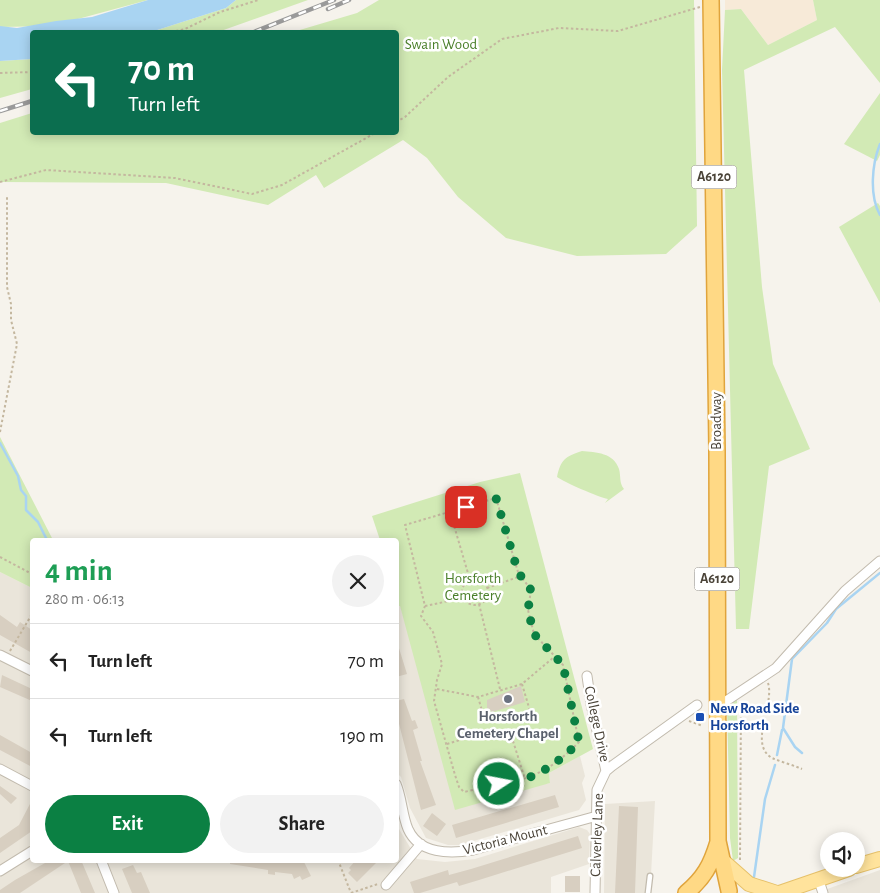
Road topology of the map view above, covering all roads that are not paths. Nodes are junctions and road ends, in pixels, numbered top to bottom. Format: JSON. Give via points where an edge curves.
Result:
{"nodes":[{"id":1,"x":706,"y":4,"type":"edge"},
{"id":2,"x":880,"y":561,"type":"edge"},
{"id":3,"x":3,"y":656,"type":"edge"},
{"id":4,"x":30,"y":670,"type":"edge"},
{"id":5,"x":587,"y":676,"type":"dead end"},
{"id":6,"x":697,"y":705,"type":"dead end"},
{"id":7,"x":718,"y":708,"type":"junction"},
{"id":8,"x":0,"y":769,"type":"edge"},
{"id":9,"x":606,"y":772,"type":"junction"},
{"id":10,"x":30,"y":785,"type":"edge"},
{"id":11,"x":399,"y":795,"type":"edge"},
{"id":12,"x":596,"y":816,"type":"junction"},
{"id":13,"x":718,"y":841,"type":"junction"},
{"id":14,"x":421,"y":844,"type":"junction"},
{"id":15,"x":30,"y":852,"type":"edge"},
{"id":16,"x":880,"y":859,"type":"edge"},
{"id":17,"x":723,"y":861,"type":"junction"},
{"id":18,"x":102,"y":863,"type":"edge"},
{"id":19,"x":865,"y":863,"type":"edge"},
{"id":20,"x":0,"y":871,"type":"edge"},
{"id":21,"x":650,"y":876,"type":"dead end"},
{"id":22,"x":821,"y":877,"type":"edge"},
{"id":23,"x":818,"y":878,"type":"junction"},
{"id":24,"x":386,"y":885,"type":"road end"},
{"id":25,"x":690,"y":890,"type":"edge"},
{"id":26,"x":730,"y":892,"type":"edge"},
{"id":27,"x":114,"y":893,"type":"edge"},
{"id":28,"x":595,"y":893,"type":"edge"},
{"id":29,"x":648,"y":893,"type":"edge"},
{"id":30,"x":778,"y":893,"type":"edge"},
{"id":31,"x":823,"y":893,"type":"edge"}],
"edges":[{"from":1,"to":7,"type":"highway","name":"Broadway","number":"A6120"},
{"from":2,"to":7,"type":"street","via":[[845,592],[776,668]]},
{"from":3,"to":4,"type":"street"},
{"from":5,"to":9,"type":"street","name":"College Drive"},
{"from":6,"to":9,"type":"street","name":"Calverley Lane"},
{"from":7,"to":13,"type":"highway","name":"Broadway","number":"A6120"},
{"from":8,"to":10,"type":"street"},
{"from":9,"to":12,"type":"street","name":"Calverley Lane","via":[[597,790]]},
{"from":11,"to":14,"type":"street","via":[[409,831]]},
{"from":12,"to":14,"type":"street","name":"Victoria Mount","via":[[461,852],[436,851]]},
{"from":12,"to":28,"type":"street","name":"Calverley Lane"},
{"from":13,"to":17,"type":"highway","number":"A6120"},
{"from":13,"to":25,"type":"highway","number":"A6120","via":[[710,866]]},
{"from":14,"to":24,"type":"street"},
{"from":15,"to":20,"type":"street"},
{"from":16,"to":19,"type":"main road"},
{"from":17,"to":26,"type":"highway","number":"A6120"},
{"from":17,"to":30,"type":"main road","via":[[749,884]]},
{"from":18,"to":27,"type":"street"},
{"from":21,"to":29,"type":"lane"},
{"from":22,"to":23,"type":"main road"},
{"from":23,"to":30,"type":"main road"},
{"from":23,"to":31,"type":"street"},
{"from":25,"to":26,"type":"highway","via":[[707,883]]}]}
